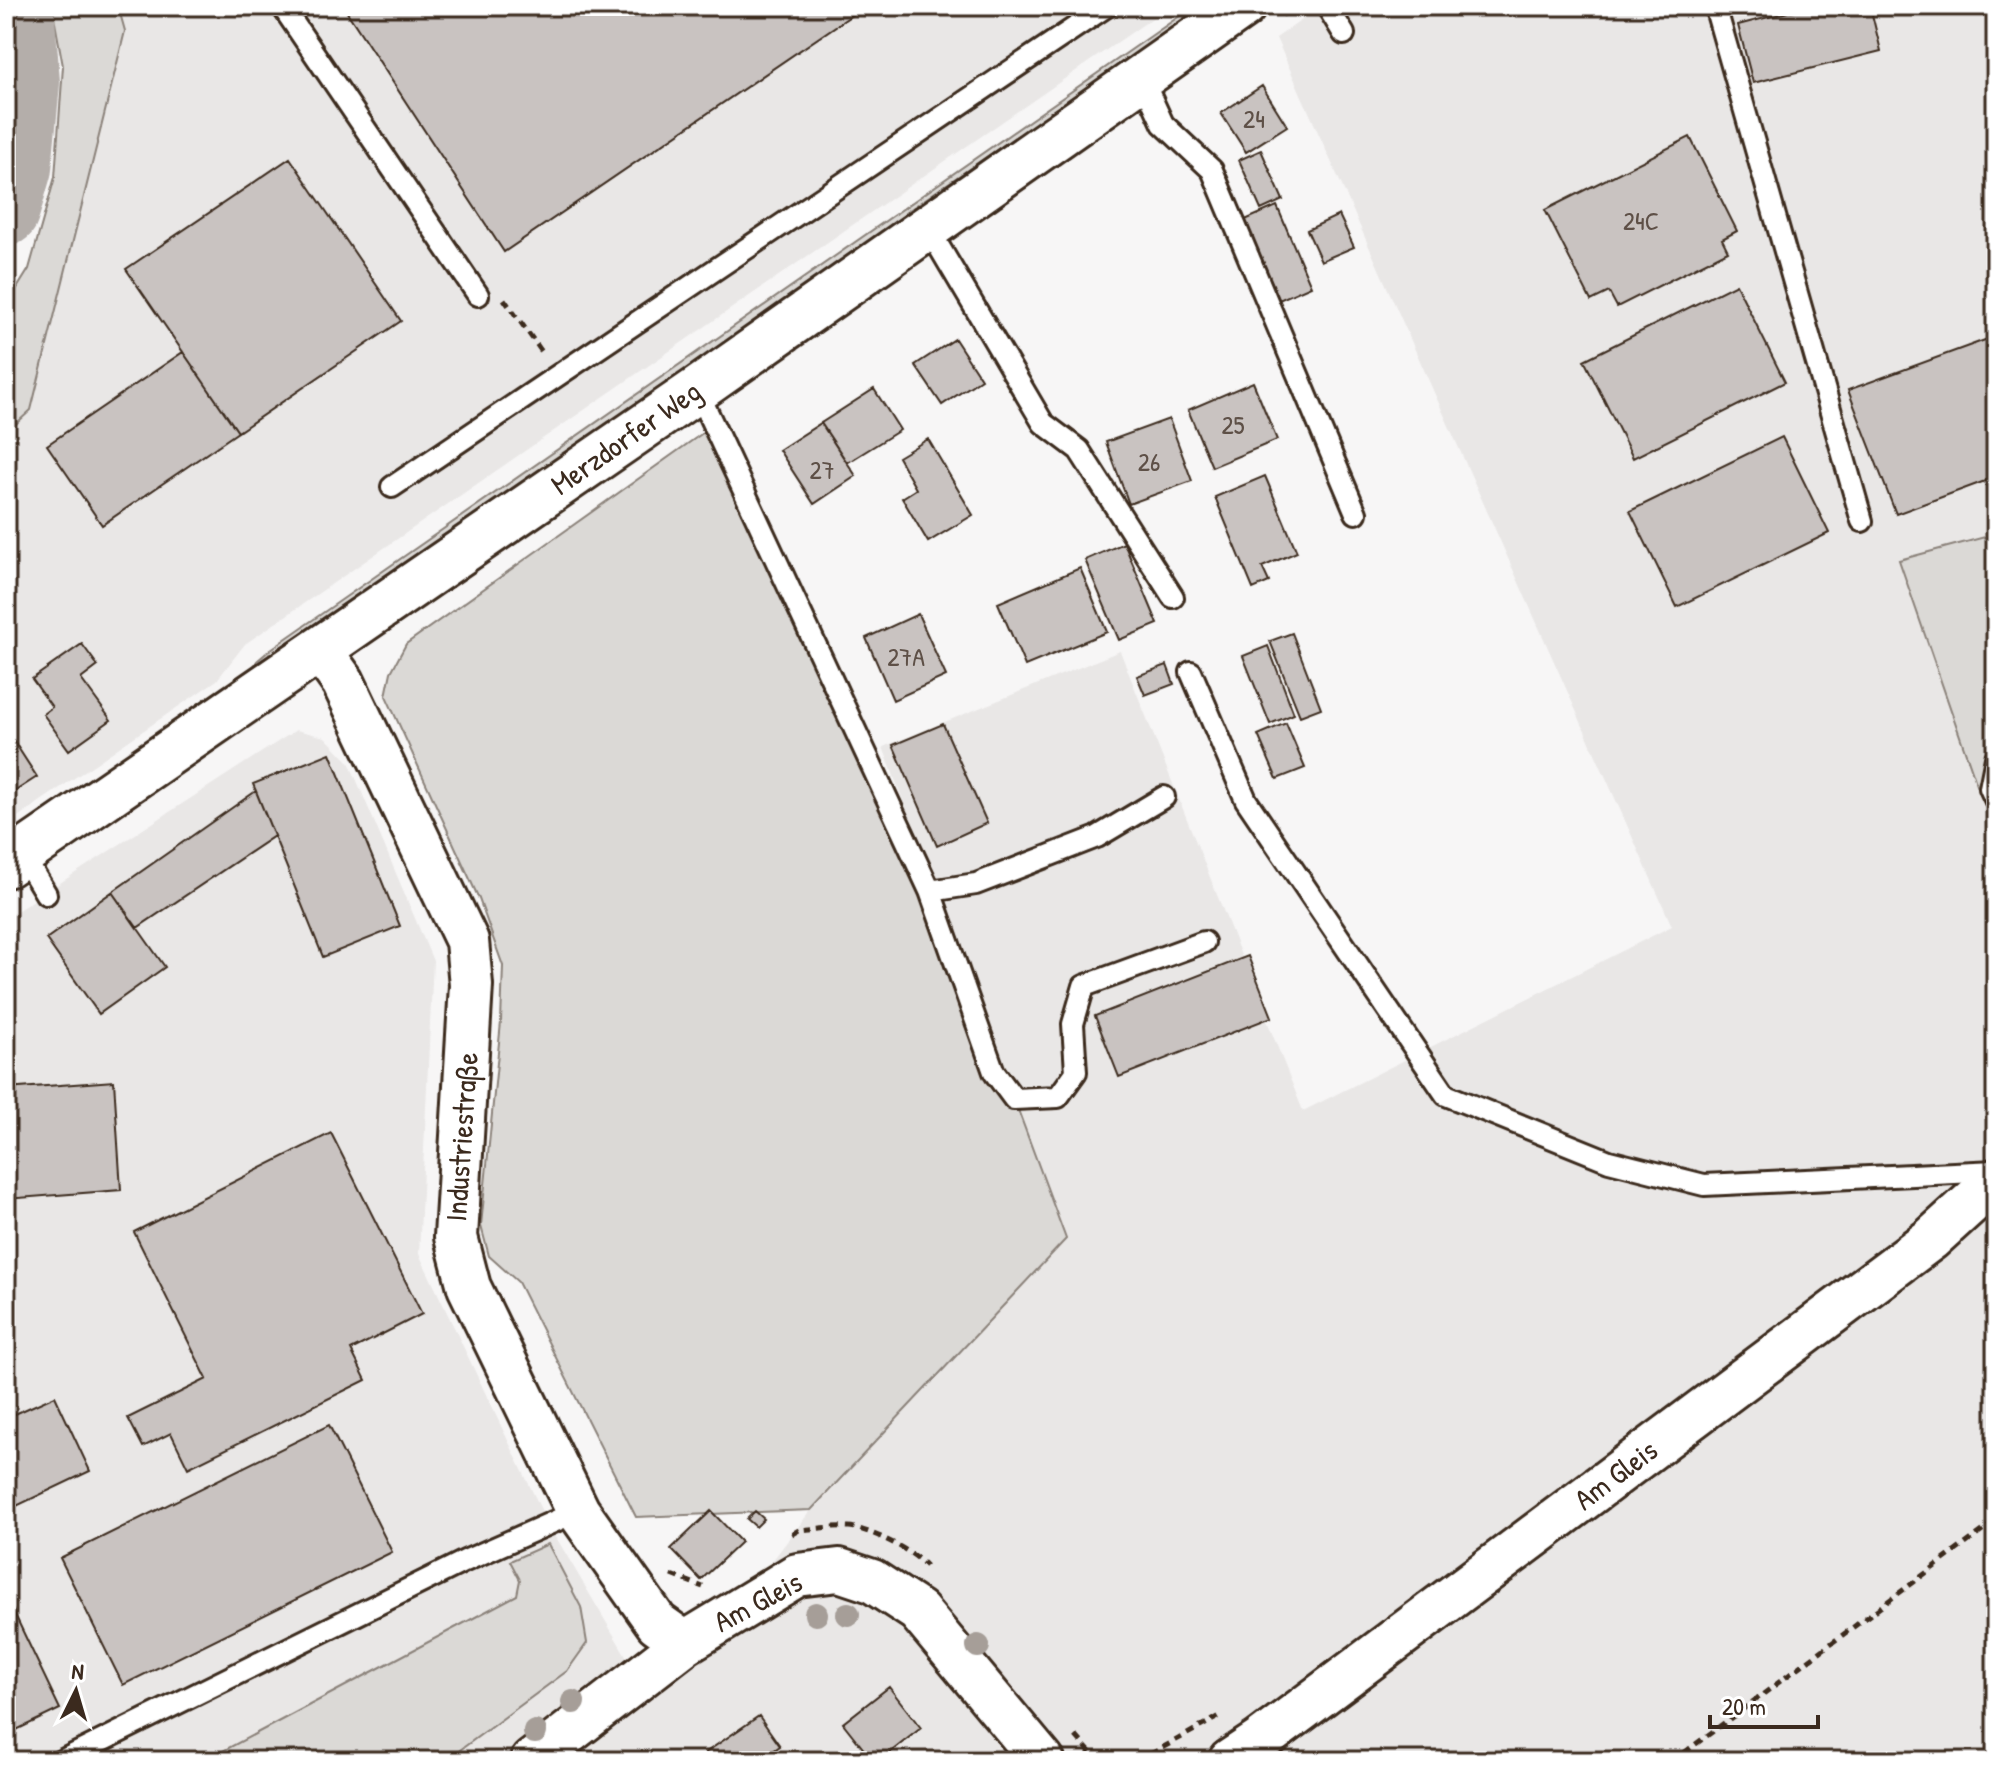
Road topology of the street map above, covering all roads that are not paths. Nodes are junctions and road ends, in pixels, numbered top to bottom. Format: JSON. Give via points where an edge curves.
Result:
{"nodes":[{"id":1,"x":282,"y":6,"type":"edge"},
{"id":2,"x":1107,"y":6,"type":"edge"},
{"id":3,"x":1243,"y":6,"type":"edge"},
{"id":4,"x":1327,"y":6,"type":"edge"},
{"id":5,"x":1715,"y":6,"type":"edge"},
{"id":6,"x":1344,"y":34,"type":"dead end"},
{"id":7,"x":1141,"y":76,"type":"junction"},
{"id":8,"x":928,"y":228,"type":"junction"},
{"id":9,"x":478,"y":295,"type":"dead end"},
{"id":10,"x":697,"y":390,"type":"junction"},
{"id":11,"x":392,"y":487,"type":"dead end"},
{"id":12,"x":1356,"y":513,"type":"dead end"},
{"id":13,"x":1862,"y":521,"type":"dead end"},
{"id":14,"x":1173,"y":597,"type":"dead end"},
{"id":15,"x":320,"y":650,"type":"junction"},
{"id":16,"x":1191,"y":672,"type":"dead end"},
{"id":17,"x":1996,"y":758,"type":"edge"},
{"id":18,"x":1164,"y":797,"type":"dead end"},
{"id":19,"x":1996,"y":801,"type":"edge"},
{"id":20,"x":14,"y":860,"type":"edge"},
{"id":21,"x":930,"y":891,"type":"junction"},
{"id":22,"x":46,"y":894,"type":"dead end"},
{"id":23,"x":1204,"y":942,"type":"dead end"},
{"id":24,"x":1996,"y":1171,"type":"edge"},
{"id":25,"x":1996,"y":1180,"type":"edge"},
{"id":26,"x":578,"y":1511,"type":"junction"},
{"id":27,"x":685,"y":1643,"type":"junction"},
{"id":28,"x":61,"y":1761,"type":"edge"},
{"id":29,"x":532,"y":1761,"type":"edge"},
{"id":30,"x":1043,"y":1761,"type":"edge"},
{"id":31,"x":1230,"y":1761,"type":"edge"}],
"edges":[{"from":1,"to":9,"type":"lane"},
{"from":2,"to":11,"type":"lane"},
{"from":3,"to":7,"type":"street","name":"Merzdorfer Weg"},
{"from":4,"to":6,"type":"lane"},
{"from":5,"to":13,"type":"lane"},
{"from":7,"to":8,"type":"street","name":"Merzdorfer Weg"},
{"from":7,"to":12,"type":"lane","via":[[1163,124],[1212,170]]},
{"from":8,"to":10,"type":"street","name":"Merzdorfer Weg"},
{"from":8,"to":14,"type":"lane","via":[[1043,423],[1079,450]]},
{"from":10,"to":15,"type":"street","name":"Merzdorfer Weg"},
{"from":10,"to":21,"type":"lane"},
{"from":15,"to":20,"type":"street","name":"Merzdorfer Weg"},
{"from":15,"to":26,"type":"street","name":"Industriestraße","via":[[343,682],[467,941],[471,985],[456,1237],[469,1287]]},
{"from":16,"to":24,"type":"lane","via":[[1246,800],[1446,1095],[1609,1161],[1704,1185]]},
{"from":17,"to":19,"type":"lane","via":[[1990,788]]},
{"from":18,"to":21,"type":"lane","via":[[1097,837],[976,884]]},
{"from":20,"to":22,"type":"lane"},
{"from":21,"to":23,"type":"lane","via":[[994,1072],[1014,1099],[1058,1097],[1076,1072],[1073,1024],[1084,986]]},
{"from":25,"to":31,"type":"street","name":"Am Gleis","via":[[1918,1248]]},
{"from":26,"to":27,"type":"street","name":"Industriestraße","via":[[657,1623]]},
{"from":26,"to":28,"type":"lane","via":[[465,1561]]},
{"from":27,"to":29,"type":"street","name":"Am Gleis"},
{"from":27,"to":30,"type":"street","name":"Am Gleis","via":[[797,1575],[839,1570],[872,1581],[918,1611]]}]}
